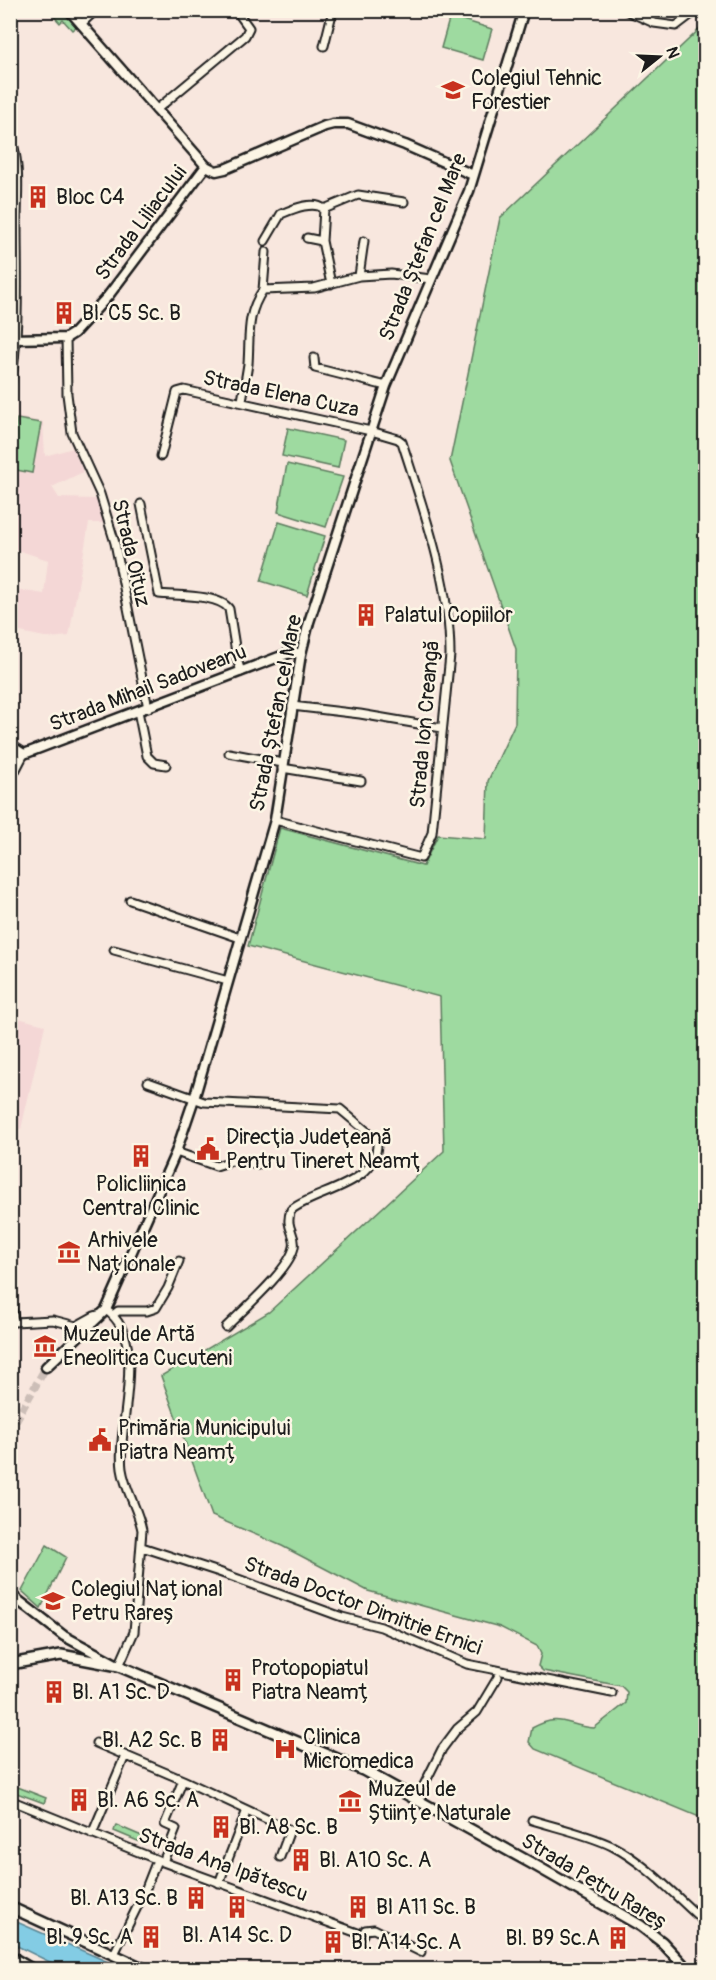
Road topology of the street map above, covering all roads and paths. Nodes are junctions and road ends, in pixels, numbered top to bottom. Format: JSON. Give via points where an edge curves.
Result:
{"nodes":[{"id":1,"x":69,"y":10,"type":"edge"},
{"id":2,"x":96,"y":10,"type":"edge"},
{"id":3,"x":236,"y":10,"type":"edge"},
{"id":4,"x":333,"y":10,"type":"edge"},
{"id":5,"x":524,"y":10,"type":"edge"},
{"id":6,"x":625,"y":10,"type":"edge"},
{"id":7,"x":696,"y":10,"type":"edge"},
{"id":8,"x":81,"y":24,"type":"junction"},
{"id":9,"x":324,"y":45,"type":"dead end"},
{"id":10,"x":156,"y":110,"type":"junction"},
{"id":11,"x":10,"y":135,"type":"edge"},
{"id":12,"x":206,"y":166,"type":"junction"},
{"id":13,"x":473,"y":175,"type":"junction"},
{"id":14,"x":404,"y":202,"type":"dead end"},
{"id":15,"x":324,"y":209,"type":"junction"},
{"id":16,"x":307,"y":238,"type":"dead end"},
{"id":17,"x":265,"y":241,"type":"dead end"},
{"id":18,"x":322,"y":241,"type":"junction"},
{"id":19,"x":364,"y":241,"type":"dead end"},
{"id":20,"x":267,"y":252,"type":"dead end"},
{"id":21,"x":359,"y":276,"type":"junction"},
{"id":22,"x":431,"y":279,"type":"junction"},
{"id":23,"x":331,"y":284,"type":"junction"},
{"id":24,"x":262,"y":290,"type":"junction"},
{"id":25,"x":66,"y":338,"type":"junction"},
{"id":26,"x":13,"y":339,"type":"edge"},
{"id":27,"x":314,"y":358,"type":"dead end"},
{"id":28,"x":386,"y":386,"type":"junction"},
{"id":29,"x":10,"y":388,"type":"edge"},
{"id":30,"x":242,"y":402,"type":"junction"},
{"id":31,"x":371,"y":431,"type":"junction"},
{"id":32,"x":161,"y":456,"type":"dead end"},
{"id":33,"x":141,"y":504,"type":"dead end"},
{"id":34,"x":301,"y":654,"type":"junction"},
{"id":35,"x":241,"y":672,"type":"junction"},
{"id":36,"x":292,"y":706,"type":"junction"},
{"id":37,"x":148,"y":708,"type":"junction"},
{"id":38,"x":138,"y":711,"type":"junction"},
{"id":39,"x":442,"y":728,"type":"junction"},
{"id":40,"x":10,"y":746,"type":"edge"},
{"id":41,"x":229,"y":753,"type":"dead end"},
{"id":42,"x":24,"y":754,"type":"junction"},
{"id":43,"x":165,"y":765,"type":"dead end"},
{"id":44,"x":282,"y":765,"type":"junction"},
{"id":45,"x":10,"y":781,"type":"edge"},
{"id":46,"x":362,"y":781,"type":"dead end"},
{"id":47,"x":275,"y":820,"type":"junction"},
{"id":48,"x":130,"y":900,"type":"dead end"},
{"id":49,"x":240,"y":938,"type":"junction"},
{"id":50,"x":114,"y":950,"type":"dead end"},
{"id":51,"x":228,"y":981,"type":"junction"},
{"id":52,"x":148,"y":1082,"type":"dead end"},
{"id":53,"x":194,"y":1099,"type":"junction"},
{"id":54,"x":176,"y":1152,"type":"junction"},
{"id":55,"x":258,"y":1166,"type":"dead end"},
{"id":56,"x":179,"y":1261,"type":"dead end"},
{"id":57,"x":10,"y":1291,"type":"edge"},
{"id":58,"x":107,"y":1313,"type":"junction"},
{"id":59,"x":226,"y":1327,"type":"dead end"},
{"id":60,"x":46,"y":1367,"type":"tunnel mouth"},
{"id":61,"x":141,"y":1547,"type":"junction"},
{"id":62,"x":10,"y":1594,"type":"edge"},
{"id":63,"x":14,"y":1661,"type":"edge"},
{"id":64,"x":118,"y":1666,"type":"junction"},
{"id":65,"x":498,"y":1677,"type":"dead end"},
{"id":66,"x":612,"y":1693,"type":"dead end"},
{"id":67,"x":96,"y":1743,"type":"dead end"},
{"id":68,"x":125,"y":1756,"type":"junction"},
{"id":69,"x":183,"y":1780,"type":"junction"},
{"id":70,"x":417,"y":1799,"type":"junction"},
{"id":71,"x":10,"y":1800,"type":"edge"},
{"id":72,"x":248,"y":1810,"type":"junction"},
{"id":73,"x":532,"y":1820,"type":"dead end"},
{"id":74,"x":92,"y":1834,"type":"junction"},
{"id":75,"x":279,"y":1857,"type":"dead end"},
{"id":76,"x":160,"y":1861,"type":"junction"},
{"id":77,"x":219,"y":1883,"type":"junction"},
{"id":78,"x":10,"y":1907,"type":"edge"},
{"id":79,"x":705,"y":1923,"type":"edge"},
{"id":80,"x":421,"y":1952,"type":"dead end"},
{"id":81,"x":114,"y":1954,"type":"junction"},
{"id":82,"x":10,"y":1958,"type":"edge"},
{"id":83,"x":32,"y":1970,"type":"edge"},
{"id":84,"x":147,"y":1970,"type":"edge"},
{"id":85,"x":688,"y":1970,"type":"edge"}],
"edges":[{"from":1,"to":8,"type":"street"},
{"from":2,"to":8,"type":"street"},
{"from":3,"to":10,"type":"street","via":[[249,28],[246,36]]},
{"from":4,"to":9,"type":"street"},
{"from":5,"to":13,"type":"street","name":"Strada Ștefan cel Mare"},
{"from":6,"to":7,"type":"street","via":[[654,23],[676,26]]},
{"from":8,"to":10,"type":"street"},
{"from":10,"to":12,"type":"street"},
{"from":11,"to":26,"type":"street","via":[[16,153]]},
{"from":12,"to":13,"type":"street","name":"Strada Liliacului","via":[[216,171],[225,169],[339,123],[405,145]]},
{"from":12,"to":25,"type":"street","name":"Strada Liliacului","via":[[108,296]]},
{"from":13,"to":22,"type":"street","name":"Strada Ștefan cel Mare"},
{"from":14,"to":15,"type":"street","via":[[358,195]]},
{"from":15,"to":17,"type":"street","via":[[315,205],[281,214]]},
{"from":15,"to":18,"type":"street"},
{"from":16,"to":18,"type":"street"},
{"from":18,"to":23,"type":"street"},
{"from":19,"to":21,"type":"street"},
{"from":20,"to":24,"type":"street"},
{"from":21,"to":22,"type":"street","via":[[391,274]]},
{"from":21,"to":23,"type":"street"},
{"from":22,"to":28,"type":"street","name":"Strada Ștefan cel Mare"},
{"from":23,"to":24,"type":"street"},
{"from":24,"to":30,"type":"street","via":[[251,312]]},
{"from":25,"to":26,"type":"street"},
{"from":25,"to":37,"type":"street","name":"Strada Oituz","via":[[72,433],[100,494],[115,543]]},
{"from":26,"to":29,"type":"street"},
{"from":27,"to":28,"type":"street","via":[[315,368]]},
{"from":28,"to":31,"type":"street","name":"Strada Ștefan cel Mare"},
{"from":30,"to":31,"type":"street","name":"Strada Elena Cuza"},
{"from":30,"to":32,"type":"street","name":"Strada Elena Cuza","via":[[184,390],[177,392]]},
{"from":31,"to":34,"type":"street","name":"Strada Ștefan cel Mare"},
{"from":31,"to":39,"type":"street","name":"Strada Ion Creangă","via":[[402,442],[431,532],[450,637]]},
{"from":33,"to":35,"type":"street","via":[[159,594],[226,604]]},
{"from":34,"to":35,"type":"street","name":"Strada Mihail Sadoveanu","via":[[292,652]]},
{"from":34,"to":36,"type":"street","name":"Strada Ștefan cel Mare"},
{"from":35,"to":37,"type":"street","name":"Strada Mihail Sadoveanu"},
{"from":36,"to":39,"type":"street"},
{"from":36,"to":44,"type":"street","name":"Strada Ștefan cel Mare"},
{"from":37,"to":38,"type":"street","name":"Strada Mihail Sadoveanu"},
{"from":38,"to":42,"type":"street","name":"Strada Mihail Sadoveanu"},
{"from":38,"to":43,"type":"street","via":[[147,756],[154,763]]},
{"from":39,"to":47,"type":"street","name":"Strada Ion Creangă","via":[[432,833],[421,858]]},
{"from":40,"to":42,"type":"street"},
{"from":41,"to":44,"type":"street"},
{"from":42,"to":45,"type":"street"},
{"from":44,"to":46,"type":"street"},
{"from":44,"to":47,"type":"street","name":"Strada Ștefan cel Mare"},
{"from":47,"to":49,"type":"street","name":"Strada Ștefan cel Mare"},
{"from":48,"to":49,"type":"street"},
{"from":49,"to":51,"type":"street","name":"Strada Ștefan cel Mare"},
{"from":50,"to":51,"type":"street"},
{"from":51,"to":53,"type":"street","name":"Strada Ștefan cel Mare"},
{"from":52,"to":53,"type":"street"},
{"from":53,"to":54,"type":"street","name":"Strada Ștefan cel Mare"},
{"from":53,"to":59,"type":"street","via":[[340,1109],[376,1140],[373,1158],[353,1181],[291,1210],[288,1218],[294,1247],[289,1258]]},
{"from":54,"to":55,"type":"street","via":[[216,1166],[235,1160]]},
{"from":54,"to":58,"type":"street","name":"Strada Ștefan cel Mare"},
{"from":56,"to":58,"type":"street","via":[[156,1308]]},
{"from":57,"to":58,"type":"street","via":[[14,1322],[53,1320],[76,1326]]},
{"from":58,"to":60,"type":"street","name":"Strada Ștefan cel Mare"},
{"from":58,"to":61,"type":"street","via":[[124,1335],[128,1358],[122,1470],[140,1519]]},
{"from":61,"to":64,"type":"street","via":[[134,1632]]},
{"from":61,"to":66,"type":"street","name":"Strada Doctor Dimitrie Ernici","via":[[381,1627],[467,1664]]},
{"from":62,"to":64,"type":"street","name":"Strada Petru Rareș","via":[[64,1636]]},
{"from":63,"to":64,"type":"main road","name":"Strada Petru Rareș","via":[[61,1655]]},
{"from":64,"to":70,"type":"main road","name":"Strada Petru Rareș","via":[[363,1770]]},
{"from":65,"to":70,"type":"street","via":[[477,1712],[447,1741]]},
{"from":67,"to":68,"type":"street"},
{"from":68,"to":69,"type":"street"},
{"from":68,"to":74,"type":"street"},
{"from":69,"to":72,"type":"street"},
{"from":69,"to":76,"type":"street","via":[[165,1824],[176,1829]]},
{"from":70,"to":85,"type":"main road","name":"Strada Petru Rareș","via":[[641,1926]]},
{"from":71,"to":74,"type":"street","name":"Strada Ana Ipătescu"},
{"from":72,"to":75,"type":"street","via":[[291,1830]]},
{"from":72,"to":77,"type":"street"},
{"from":73,"to":79,"type":"street","via":[[598,1840],[622,1852]]},
{"from":74,"to":76,"type":"street","name":"Strada Ana Ipătescu"},
{"from":76,"to":77,"type":"street","name":"Strada Ana Ipătescu"},
{"from":76,"to":81,"type":"street"},
{"from":77,"to":80,"type":"street","name":"Strada Ana Ipătescu","via":[[363,1935],[365,1930],[375,1929]]},
{"from":78,"to":81,"type":"main road"},
{"from":81,"to":84,"type":"main road"},
{"from":82,"to":83,"type":"main road"}]}
